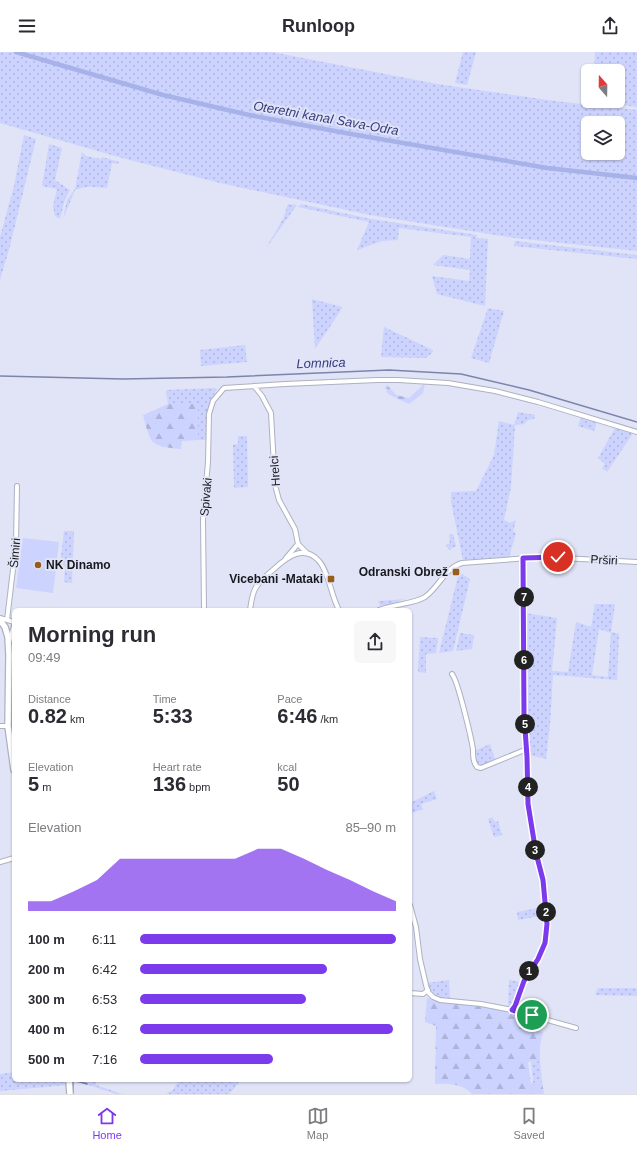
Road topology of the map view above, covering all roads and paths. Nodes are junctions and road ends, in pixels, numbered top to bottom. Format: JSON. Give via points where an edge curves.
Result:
{"nodes":[{"id":1,"x":254,"y":386,"type":"junction"},
{"id":2,"x":637,"y":432,"type":"edge"},
{"id":3,"x":17,"y":486,"type":"dead end"},
{"id":4,"x":298,"y":544,"type":"junction"},
{"id":5,"x":307,"y":553,"type":"junction"},
{"id":6,"x":286,"y":558,"type":"junction"},
{"id":7,"x":523,"y":558,"type":"junction"},
{"id":8,"x":637,"y":562,"type":"edge"},
{"id":9,"x":204,"y":608,"type":"edge"},
{"id":10,"x":250,"y":608,"type":"edge"},
{"id":11,"x":337,"y":608,"type":"edge"},
{"id":12,"x":384,"y":608,"type":"edge"},
{"id":13,"x":0,"y":619,"type":"edge"},
{"id":14,"x":7,"y":620,"type":"junction"},
{"id":15,"x":12,"y":621,"type":"edge"},
{"id":16,"x":12,"y":633,"type":"edge"},
{"id":17,"x":9,"y":644,"type":"junction"},
{"id":18,"x":452,"y":674,"type":"dead end"},
{"id":19,"x":0,"y":726,"type":"edge"},
{"id":20,"x":8,"y":726,"type":"junction"},
{"id":21,"x":527,"y":749,"type":"junction"},
{"id":22,"x":12,"y":755,"type":"edge"},
{"id":23,"x":12,"y":859,"type":"edge"},
{"id":24,"x":0,"y":862,"type":"edge"},
{"id":25,"x":412,"y":912,"type":"edge"},
{"id":26,"x":428,"y":990,"type":"junction"},
{"id":27,"x":412,"y":993,"type":"edge"},
{"id":28,"x":512,"y":1010,"type":"junction"},
{"id":29,"x":576,"y":1028,"type":"dead end"},
{"id":30,"x":70,"y":1082,"type":"edge"},
{"id":31,"x":70,"y":1094,"type":"edge"}],
"edges":[{"from":1,"to":2,"type":"street","via":[[377,380],[448,383],[538,402]]},
{"from":1,"to":4,"type":"street","name":"Hrelci","via":[[271,413],[275,489],[295,529]]},
{"from":1,"to":9,"type":"street","name":"Spivaki","via":[[224,388],[213,401],[209,414],[203,522]]},
{"from":3,"to":14,"type":"street","name":"Šimiri","via":[[16,544]]},
{"from":4,"to":5,"type":"street","name":"Hrelci"},
{"from":4,"to":6,"type":"street"},
{"from":5,"to":6,"type":"street"},
{"from":5,"to":11,"type":"street","name":"Hrelci","via":[[324,567]]},
{"from":6,"to":10,"type":"street","via":[[258,585]]},
{"from":7,"to":8,"type":"street","name":"Prširi","via":[[558,557]]},
{"from":7,"to":12,"type":"street","name":"Prširi","via":[[457,565],[424,597]]},
{"from":7,"to":21,"type":"street","via":[[524,706]]},
{"from":13,"to":14,"type":"street"},
{"from":13,"to":17,"type":"main road"},
{"from":14,"to":15,"type":"street"},
{"from":16,"to":17,"type":"street"},
{"from":17,"to":20,"type":"main road"},
{"from":18,"to":21,"type":"street","via":[[457,685],[476,767],[481,768]]},
{"from":19,"to":20,"type":"street"},
{"from":20,"to":22,"type":"main road"},
{"from":21,"to":28,"type":"street","via":[[530,817],[543,880],[547,924],[545,943],[524,981]]},
{"from":23,"to":24,"type":"street"},
{"from":25,"to":26,"type":"street"},
{"from":26,"to":27,"type":"street","via":[[423,994]]},
{"from":26,"to":28,"type":"street","via":[[433,997],[440,1000]]},
{"from":28,"to":29,"type":"street"},
{"from":30,"to":31,"type":"main road"}]}
